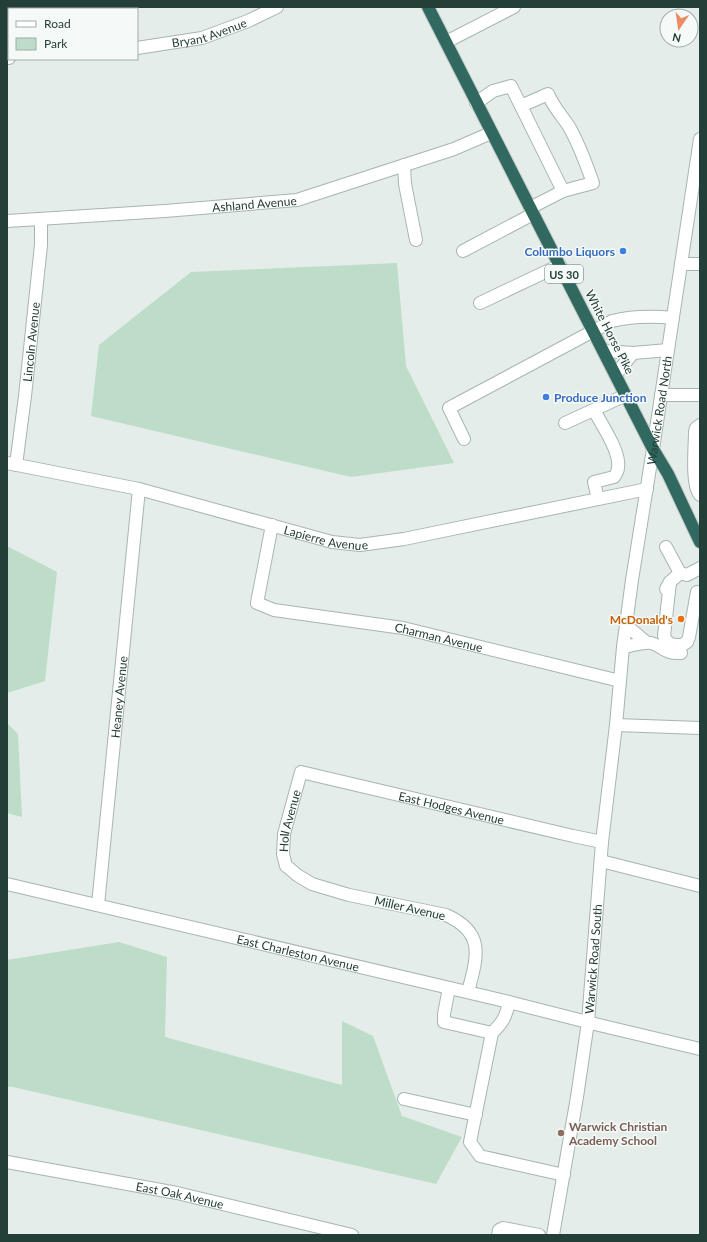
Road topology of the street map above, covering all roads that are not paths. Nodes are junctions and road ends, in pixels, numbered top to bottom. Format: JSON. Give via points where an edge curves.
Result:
{"nodes":[{"id":1,"x":277,"y":7,"type":"edge"},
{"id":2,"x":428,"y":7,"type":"edge"},
{"id":3,"x":514,"y":7,"type":"edge"},
{"id":4,"x":446,"y":42,"type":"junction"},
{"id":5,"x":138,"y":48,"type":"edge"},
{"id":6,"x":476,"y":103,"type":"junction"},
{"id":7,"x":521,"y":106,"type":"junction"},
{"id":8,"x":491,"y":132,"type":"junction"},
{"id":9,"x":700,"y":139,"type":"edge"},
{"id":10,"x":404,"y":165,"type":"junction"},
{"id":11,"x":563,"y":191,"type":"junction"},
{"id":12,"x":532,"y":211,"type":"junction"},
{"id":13,"x":41,"y":219,"type":"junction"},
{"id":14,"x":7,"y":221,"type":"edge"},
{"id":15,"x":416,"y":240,"type":"dead end"},
{"id":16,"x":463,"y":251,"type":"dead end"},
{"id":17,"x":681,"y":264,"type":"junction"},
{"id":18,"x":700,"y":264,"type":"edge"},
{"id":19,"x":560,"y":265,"type":"junction"},
{"id":20,"x":480,"y":303,"type":"dead end"},
{"id":21,"x":673,"y":318,"type":"junction"},
{"id":22,"x":594,"y":332,"type":"junction"},
{"id":23,"x":668,"y":350,"type":"junction"},
{"id":24,"x":604,"y":351,"type":"junction"},
{"id":25,"x":633,"y":353,"type":"junction"},
{"id":26,"x":616,"y":374,"type":"junction"},
{"id":27,"x":626,"y":395,"type":"junction"},
{"id":28,"x":661,"y":395,"type":"junction"},
{"id":29,"x":700,"y":395,"type":"edge"},
{"id":30,"x":594,"y":410,"type":"junction"},
{"id":31,"x":565,"y":424,"type":"dead end"},
{"id":32,"x":700,"y":425,"type":"edge"},
{"id":33,"x":464,"y":439,"type":"dead end"},
{"id":34,"x":653,"y":449,"type":"junction"},
{"id":35,"x":11,"y":464,"type":"edge"},
{"id":36,"x":139,"y":489,"type":"junction"},
{"id":37,"x":647,"y":489,"type":"junction"},
{"id":38,"x":698,"y":493,"type":"edge"},
{"id":39,"x":598,"y":499,"type":"junction"},
{"id":40,"x":679,"y":499,"type":"junction"},
{"id":41,"x":272,"y":525,"type":"junction"},
{"id":42,"x":696,"y":528,"type":"edge"},
{"id":43,"x":700,"y":542,"type":"edge"},
{"id":44,"x":666,"y":547,"type":"dead end"},
{"id":45,"x":700,"y":568,"type":"edge"},
{"id":46,"x":684,"y":574,"type":"junction"},
{"id":47,"x":670,"y":582,"type":"junction"},
{"id":48,"x":699,"y":596,"type":"edge"},
{"id":49,"x":626,"y":625,"type":"junction"},
{"id":50,"x":650,"y":643,"type":"junction"},
{"id":51,"x":623,"y":647,"type":"junction"},
{"id":52,"x":620,"y":682,"type":"junction"},
{"id":53,"x":616,"y":724,"type":"junction"},
{"id":54,"x":700,"y":728,"type":"edge"},
{"id":55,"x":301,"y":772,"type":"joint"},
{"id":56,"x":602,"y":842,"type":"junction"},
{"id":57,"x":601,"y":861,"type":"junction"},
{"id":58,"x":289,"y":868,"type":"joint"},
{"id":59,"x":7,"y":884,"type":"edge"},
{"id":60,"x":700,"y":886,"type":"edge"},
{"id":61,"x":98,"y":905,"type":"junction"},
{"id":62,"x":449,"y":988,"type":"junction"},
{"id":63,"x":468,"y":992,"type":"junction"},
{"id":64,"x":509,"y":1002,"type":"junction"},
{"id":65,"x":588,"y":1022,"type":"junction"},
{"id":66,"x":492,"y":1033,"type":"junction"},
{"id":67,"x":700,"y":1049,"type":"edge"},
{"id":68,"x":404,"y":1099,"type":"dead end"},
{"id":69,"x":476,"y":1116,"type":"junction"},
{"id":70,"x":7,"y":1162,"type":"edge"},
{"id":71,"x":564,"y":1175,"type":"junction"},
{"id":72,"x":352,"y":1235,"type":"edge"},
{"id":73,"x":498,"y":1235,"type":"edge"},
{"id":74,"x":539,"y":1235,"type":"edge"},
{"id":75,"x":553,"y":1235,"type":"edge"}],
"edges":[{"from":1,"to":5,"type":"street","name":"Bryant Avenue","via":[[202,38]]},
{"from":2,"to":4,"type":"highway","name":"White Horse Pike","number":"US 30"},
{"from":3,"to":4,"type":"street"},
{"from":4,"to":6,"type":"highway","name":"White Horse Pike","number":"US 30"},
{"from":6,"to":7,"type":"street","via":[[493,91],[511,86]]},
{"from":6,"to":8,"type":"highway","name":"White Horse Pike","number":"US 30"},
{"from":7,"to":11,"type":"street"},
{"from":7,"to":11,"type":"street","via":[[548,94],[569,126],[593,183]]},
{"from":8,"to":10,"type":"street","name":"Ashland Avenue"},
{"from":8,"to":12,"type":"highway","name":"White Horse Pike","number":"US 30"},
{"from":9,"to":17,"type":"street","name":"Warwick Road North"},
{"from":10,"to":13,"type":"street","name":"Ashland Avenue","via":[[297,200]]},
{"from":10,"to":15,"type":"street","via":[[405,184]]},
{"from":11,"to":12,"type":"street"},
{"from":12,"to":16,"type":"street"},
{"from":12,"to":19,"type":"highway","name":"White Horse Pike","number":"US 30"},
{"from":13,"to":14,"type":"street","name":"Ashland Avenue"},
{"from":13,"to":35,"type":"street","name":"Lincoln Avenue","via":[[41,246],[25,396]]},
{"from":17,"to":18,"type":"street"},
{"from":17,"to":21,"type":"street","name":"Warwick Road North"},
{"from":19,"to":20,"type":"street"},
{"from":19,"to":22,"type":"highway","name":"White Horse Pike","number":"US 30"},
{"from":21,"to":22,"type":"street","via":[[645,316],[622,319]]},
{"from":21,"to":23,"type":"street","name":"Warwick Road North"},
{"from":22,"to":24,"type":"highway","name":"White Horse Pike","number":"US 30"},
{"from":22,"to":33,"type":"street","via":[[449,408]]},
{"from":23,"to":25,"type":"street"},
{"from":23,"to":28,"type":"street","name":"Warwick Road North"},
{"from":24,"to":25,"type":"street"},
{"from":24,"to":26,"type":"highway","name":"White Horse Pike","number":"US 30"},
{"from":25,"to":26,"type":"street"},
{"from":26,"to":27,"type":"highway","name":"White Horse Pike","number":"US 30"},
{"from":27,"to":30,"type":"street"},
{"from":27,"to":34,"type":"highway","name":"White Horse Pike","number":"US 30"},
{"from":28,"to":29,"type":"street"},
{"from":28,"to":34,"type":"street","name":"Warwick Road North"},
{"from":30,"to":31,"type":"street"},
{"from":30,"to":39,"type":"street","via":[[618,461],[614,477],[594,482]]},
{"from":32,"to":38,"type":"street","via":[[695,432],[694,471]]},
{"from":34,"to":37,"type":"street","name":"Warwick Road North"},
{"from":34,"to":40,"type":"highway","name":"White Horse Pike","number":"US 30"},
{"from":35,"to":36,"type":"street","name":"Lapierre Avenue"},
{"from":36,"to":41,"type":"street","name":"Lapierre Avenue"},
{"from":36,"to":61,"type":"street","name":"Heaney Avenue"},
{"from":37,"to":39,"type":"street","name":"Lapierre Avenue"},
{"from":37,"to":49,"type":"street","name":"Warwick Road North"},
{"from":38,"to":40,"type":"street"},
{"from":39,"to":41,"type":"street","name":"Lapierre Avenue","via":[[404,539],[360,545],[332,542]]},
{"from":40,"to":42,"type":"highway","name":"White Horse Pike","number":"US 30"},
{"from":41,"to":52,"type":"street","name":"Charman Avenue","via":[[257,603],[274,610],[403,628]]},
{"from":42,"to":43,"type":"highway","name":"White Horse Pike","number":"US 30"},
{"from":44,"to":46,"type":"street"},
{"from":45,"to":46,"type":"street"},
{"from":46,"to":47,"type":"street"},
{"from":46,"to":48,"type":"street"},
{"from":47,"to":48,"type":"street","via":[[664,632],[670,644],[682,645],[686,642]]},
{"from":47,"to":50,"type":"street"},
{"from":48,"to":50,"type":"street","via":[[694,644],[691,648],[673,653]]},
{"from":49,"to":50,"type":"street"},
{"from":49,"to":51,"type":"street","name":"Warwick Road North"},
{"from":50,"to":51,"type":"street"},
{"from":51,"to":52,"type":"street","name":"Warwick Road North"},
{"from":52,"to":53,"type":"street","name":"Warwick Road South"},
{"from":53,"to":54,"type":"street"},
{"from":53,"to":56,"type":"street","name":"Warwick Road South"},
{"from":55,"to":56,"type":"street","name":"East Hodges Avenue"},
{"from":55,"to":58,"type":"street","name":"Holl Avenue","via":[[284,834],[283,854]]},
{"from":56,"to":57,"type":"street","name":"Warwick Road South"},
{"from":57,"to":60,"type":"street"},
{"from":57,"to":65,"type":"street","name":"Warwick Road South"},
{"from":58,"to":63,"type":"street","name":"Miller Avenue","via":[[296,876],[312,884],[349,895],[446,915],[458,921],[473,938],[476,948]]},
{"from":59,"to":61,"type":"street","name":"East Charleston Avenue"},
{"from":61,"to":62,"type":"street","name":"East Charleston Avenue"},
{"from":62,"to":63,"type":"street","name":"East Charleston Avenue"},
{"from":62,"to":66,"type":"street","via":[[444,1022]]},
{"from":63,"to":64,"type":"street","name":"East Charleston Avenue"},
{"from":64,"to":65,"type":"street","name":"East Charleston Avenue"},
{"from":64,"to":66,"type":"street","via":[[502,1023]]},
{"from":65,"to":67,"type":"street","name":"East Charleston Avenue"},
{"from":65,"to":71,"type":"street","name":"Warwick Road South"},
{"from":66,"to":69,"type":"street"},
{"from":68,"to":69,"type":"street"},
{"from":69,"to":71,"type":"street","via":[[470,1142],[480,1156]]},
{"from":70,"to":72,"type":"street","name":"East Oak Avenue","via":[[177,1193]]},
{"from":71,"to":75,"type":"street","name":"Warwick Road South"},
{"from":73,"to":74,"type":"street","via":[[499,1230],[503,1228]]}]}
